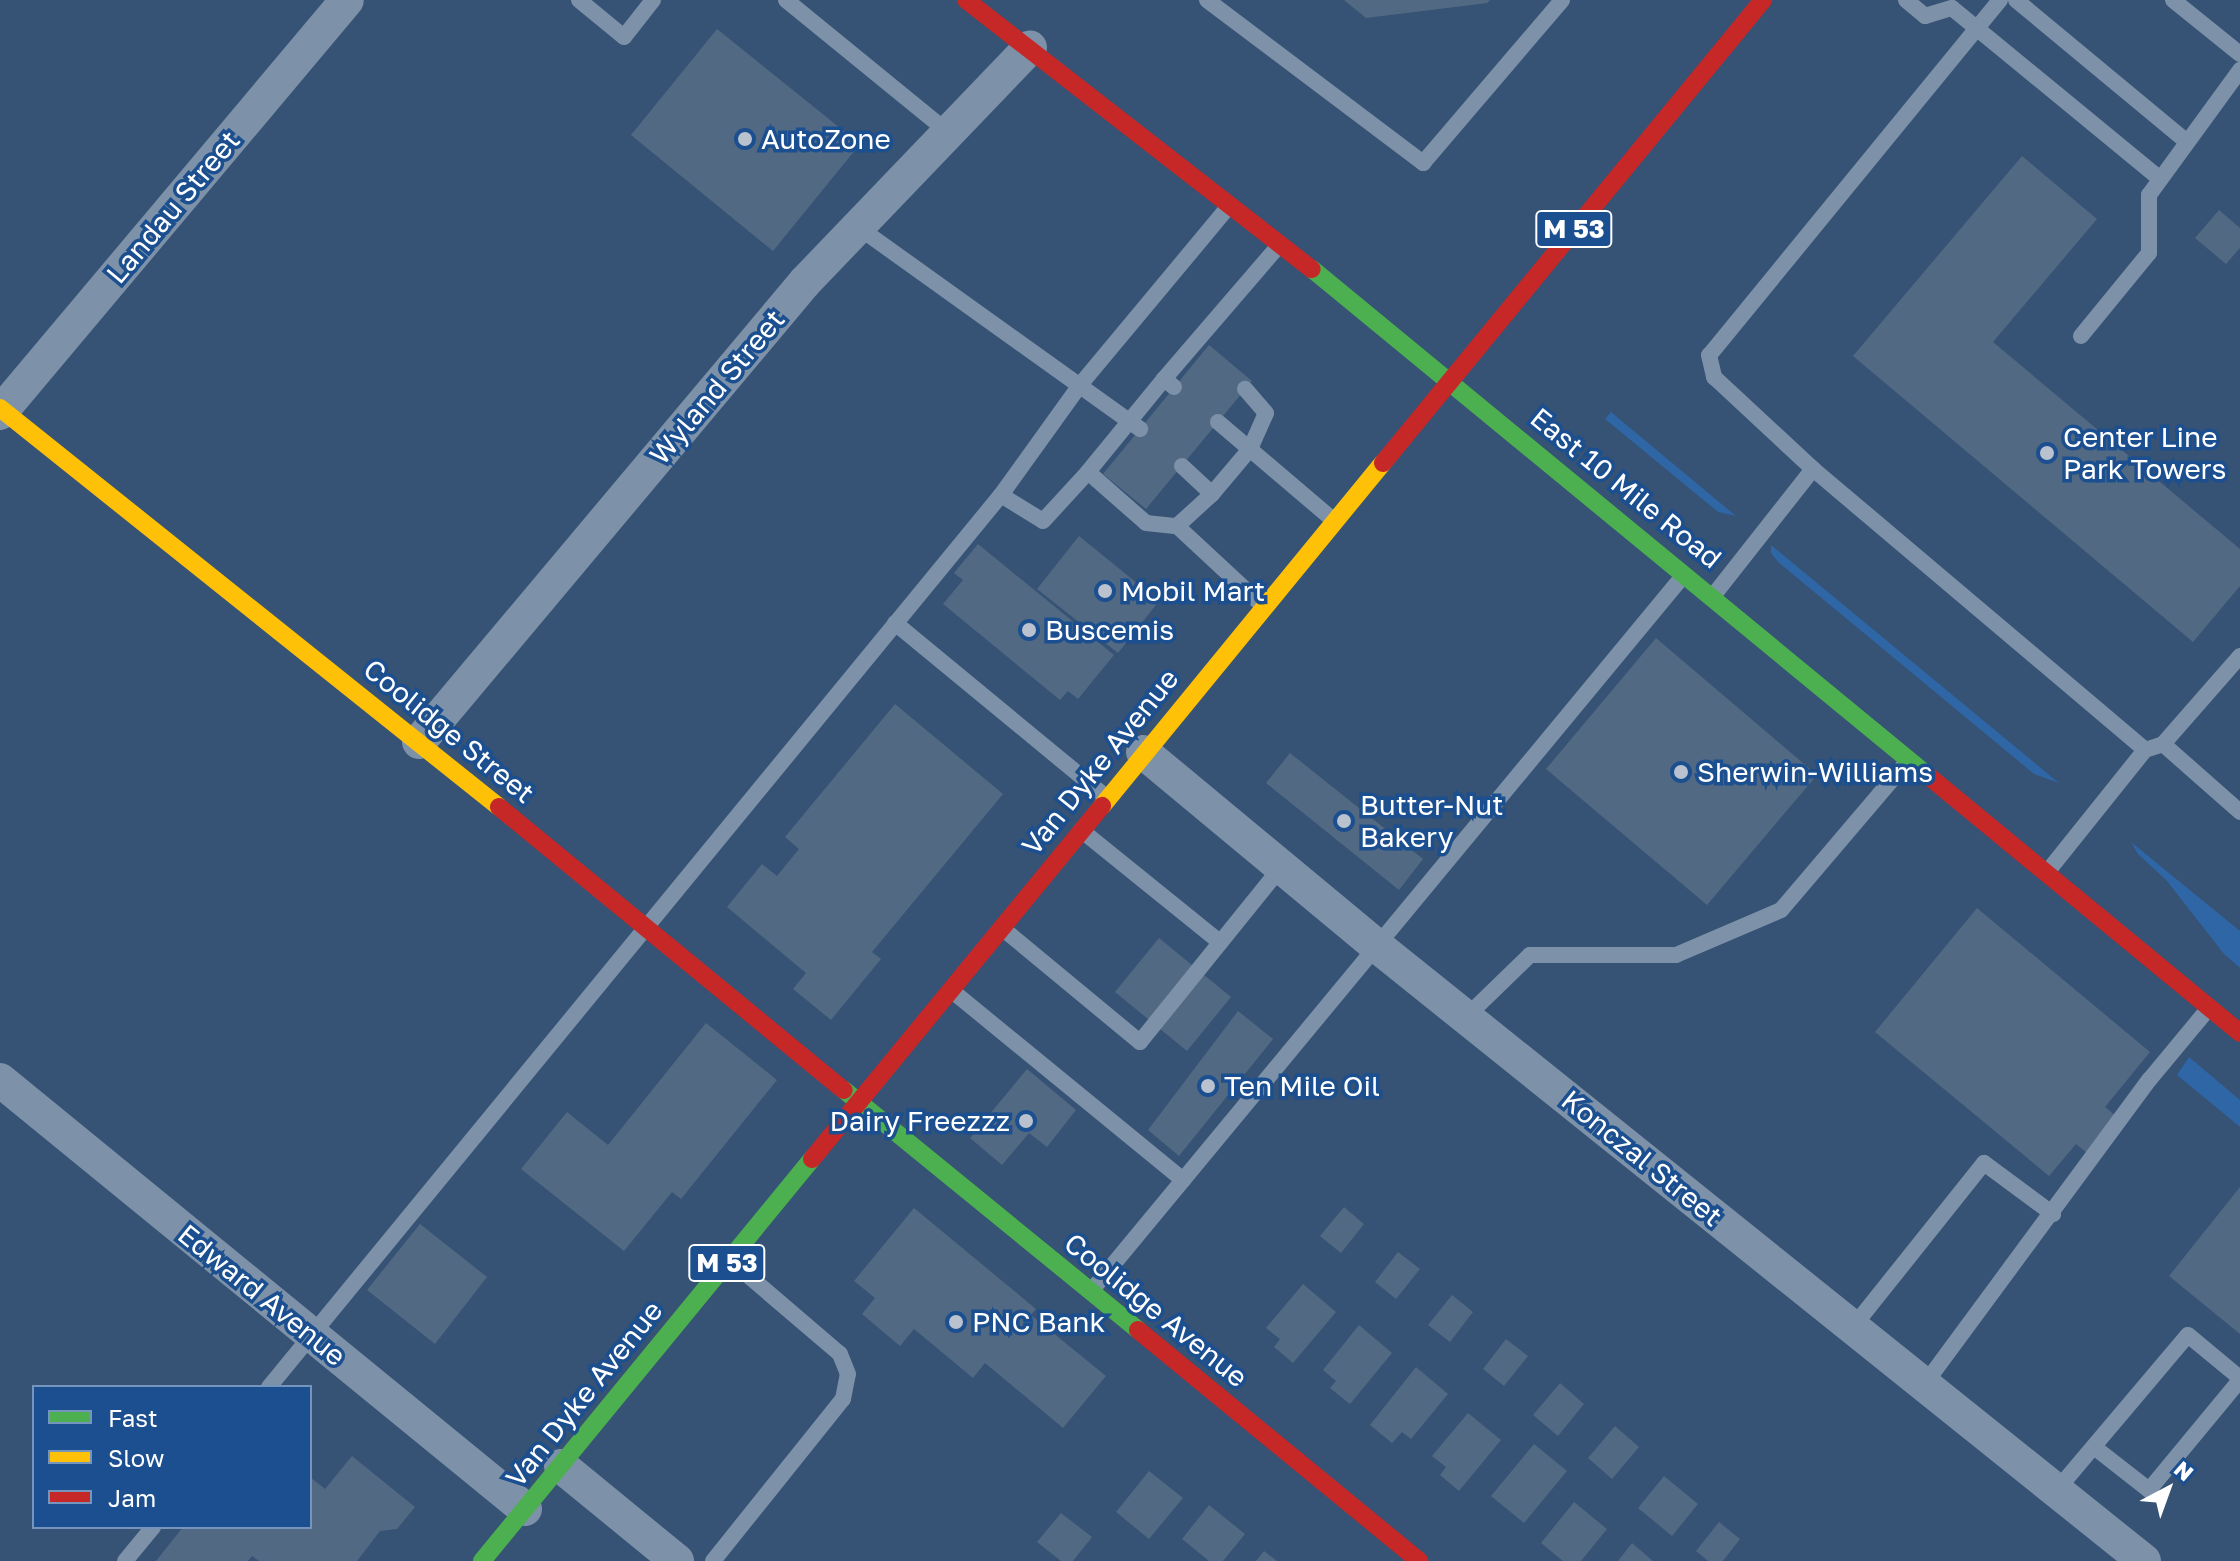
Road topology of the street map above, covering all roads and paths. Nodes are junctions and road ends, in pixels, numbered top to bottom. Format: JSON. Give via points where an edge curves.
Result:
{"nodes":[{"id":1,"x":347,"y":0,"type":"edge"},
{"id":2,"x":579,"y":0,"type":"edge"},
{"id":3,"x":653,"y":0,"type":"edge"},
{"id":4,"x":786,"y":0,"type":"edge"},
{"id":5,"x":966,"y":0,"type":"edge"},
{"id":6,"x":1207,"y":0,"type":"edge"},
{"id":7,"x":1562,"y":0,"type":"edge"},
{"id":8,"x":1763,"y":0,"type":"edge"},
{"id":9,"x":1906,"y":0,"type":"edge"},
{"id":10,"x":2000,"y":0,"type":"edge"},
{"id":11,"x":2016,"y":0,"type":"edge"},
{"id":12,"x":2173,"y":0,"type":"edge"},
{"id":13,"x":1952,"y":4,"type":"edge"},
{"id":14,"x":1975,"y":26,"type":"junction"},
{"id":15,"x":1030,"y":47,"type":"junction"},
{"id":16,"x":2240,"y":54,"type":"edge"},
{"id":17,"x":2240,"y":70,"type":"edge"},
{"id":18,"x":948,"y":132,"type":"junction"},
{"id":19,"x":2186,"y":141,"type":"junction"},
{"id":20,"x":2160,"y":179,"type":"junction"},
{"id":21,"x":1230,"y":205,"type":"junction"},
{"id":22,"x":858,"y":227,"type":"junction"},
{"id":23,"x":1280,"y":244,"type":"junction"},
{"id":24,"x":2081,"y":336,"type":"dead end"},
{"id":25,"x":1450,"y":380,"type":"junction"},
{"id":26,"x":1080,"y":385,"type":"junction"},
{"id":27,"x":1245,"y":389,"type":"dead end"},
{"id":28,"x":1,"y":411,"type":"edge"},
{"id":29,"x":1218,"y":422,"type":"dead end"},
{"id":30,"x":1135,"y":425,"type":"junction"},
{"id":31,"x":1250,"y":449,"type":"junction"},
{"id":32,"x":1182,"y":466,"type":"dead end"},
{"id":33,"x":1813,"y":469,"type":"junction"},
{"id":34,"x":1088,"y":472,"type":"junction"},
{"id":35,"x":1212,"y":494,"type":"junction"},
{"id":36,"x":1001,"y":495,"type":"junction"},
{"id":37,"x":1333,"y":521,"type":"junction"},
{"id":38,"x":1177,"y":526,"type":"junction"},
{"id":39,"x":1685,"y":574,"type":"junction"},
{"id":40,"x":1713,"y":596,"type":"junction"},
{"id":41,"x":1263,"y":606,"type":"junction"},
{"id":42,"x":895,"y":623,"type":"junction"},
{"id":43,"x":2240,"y":656,"type":"edge"},
{"id":44,"x":419,"y":742,"type":"junction"},
{"id":45,"x":2163,"y":744,"type":"junction"},
{"id":46,"x":2145,"y":750,"type":"junction"},
{"id":47,"x":1143,"y":752,"type":"junction"},
{"id":48,"x":1909,"y":759,"type":"junction"},
{"id":49,"x":1106,"y":797,"type":"junction"},
{"id":50,"x":2240,"y":812,"type":"edge"},
{"id":51,"x":1080,"y":829,"type":"junction"},
{"id":52,"x":1281,"y":867,"type":"junction"},
{"id":53,"x":2048,"y":871,"type":"junction"},
{"id":54,"x":645,"y":927,"type":"junction"},
{"id":55,"x":1001,"y":927,"type":"junction"},
{"id":56,"x":1220,"y":942,"type":"junction"},
{"id":57,"x":1377,"y":946,"type":"junction"},
{"id":58,"x":950,"y":989,"type":"junction"},
{"id":59,"x":2210,"y":1007,"type":"junction"},
{"id":60,"x":1466,"y":1017,"type":"junction"},
{"id":61,"x":2240,"y":1033,"type":"edge"},
{"id":62,"x":0,"y":1080,"type":"edge"},
{"id":63,"x":859,"y":1102,"type":"junction"},
{"id":64,"x":1183,"y":1180,"type":"junction"},
{"id":65,"x":2053,"y":1214,"type":"junction"},
{"id":66,"x":730,"y":1260,"type":"junction"},
{"id":67,"x":1090,"y":1292,"type":"junction"},
{"id":68,"x":1853,"y":1327,"type":"junction"},
{"id":69,"x":311,"y":1335,"type":"junction"},
{"id":70,"x":2240,"y":1379,"type":"edge"},
{"id":71,"x":271,"y":1385,"type":"edge"},
{"id":72,"x":1924,"y":1385,"type":"junction"},
{"id":73,"x":2094,"y":1447,"type":"junction"},
{"id":74,"x":561,"y":1466,"type":"junction"},
{"id":75,"x":2056,"y":1491,"type":"junction"},
{"id":76,"x":525,"y":1509,"type":"junction"},
{"id":77,"x":151,"y":1529,"type":"edge"},
{"id":78,"x":125,"y":1561,"type":"edge"},
{"id":79,"x":482,"y":1561,"type":"edge"},
{"id":80,"x":677,"y":1561,"type":"edge"},
{"id":81,"x":713,"y":1561,"type":"edge"},
{"id":82,"x":1419,"y":1561,"type":"edge"},
{"id":83,"x":2144,"y":1561,"type":"edge"}],
"edges":[{"from":1,"to":28,"type":"street","name":"Landau Street"},
{"from":2,"to":3,"type":"lane","via":[[624,37]]},
{"from":4,"to":18,"type":"lane"},
{"from":5,"to":15,"type":"main road","name":"East 10 Mile Road"},
{"from":6,"to":7,"type":"lane","via":[[1423,163]]},
{"from":8,"to":25,"type":"main road","name":"Van Dyke Avenue","number":"M 53"},
{"from":9,"to":13,"type":"lane","via":[[1925,16]]},
{"from":10,"to":14,"type":"lane"},
{"from":11,"to":19,"type":"lane"},
{"from":12,"to":16,"type":"lane"},
{"from":13,"to":14,"type":"lane"},
{"from":14,"to":20,"type":"lane"},
{"from":14,"to":33,"type":"lane","via":[[1709,355],[1714,377]]},
{"from":15,"to":18,"type":"street","name":"Wyland Street"},
{"from":15,"to":21,"type":"main road","name":"East 10 Mile Road"},
{"from":17,"to":19,"type":"lane"},
{"from":18,"to":22,"type":"street","name":"Wyland Street"},
{"from":19,"to":20,"type":"lane"},
{"from":20,"to":24,"type":"lane","via":[[2149,195],[2149,253]]},
{"from":21,"to":23,"type":"main road","name":"East 10 Mile Road"},
{"from":21,"to":26,"type":"lane"},
{"from":22,"to":26,"type":"lane"},
{"from":22,"to":44,"type":"street","name":"Wyland Street","via":[[805,282]]},
{"from":23,"to":25,"type":"main road","name":"East 10 Mile Road"},
{"from":23,"to":30,"type":"lane"},
{"from":25,"to":37,"type":"main road","name":"Van Dyke Avenue","number":"M 53"},
{"from":25,"to":39,"type":"main road","name":"East 10 Mile Road"},
{"from":26,"to":30,"type":"lane"},
{"from":26,"to":36,"type":"lane"},
{"from":27,"to":31,"type":"lane","via":[[1266,413]]},
{"from":28,"to":44,"type":"main road","name":"Coolidge Street"},
{"from":29,"to":31,"type":"lane"},
{"from":30,"to":34,"type":"lane"},
{"from":31,"to":35,"type":"lane"},
{"from":31,"to":37,"type":"lane"},
{"from":32,"to":35,"type":"lane"},
{"from":33,"to":40,"type":"lane"},
{"from":33,"to":46,"type":"lane"},
{"from":34,"to":36,"type":"lane","via":[[1043,521]]},
{"from":34,"to":38,"type":"lane","via":[[1146,523]]},
{"from":35,"to":38,"type":"lane"},
{"from":36,"to":42,"type":"lane"},
{"from":37,"to":41,"type":"main road","name":"Van Dyke Avenue","number":"M 53"},
{"from":38,"to":41,"type":"lane"},
{"from":39,"to":40,"type":"main road","name":"East 10 Mile Road"},
{"from":39,"to":57,"type":"lane"},
{"from":40,"to":48,"type":"main road","name":"East 10 Mile Road"},
{"from":41,"to":47,"type":"main road","name":"Van Dyke Avenue","number":"M 53"},
{"from":42,"to":49,"type":"lane"},
{"from":42,"to":54,"type":"lane"},
{"from":43,"to":45,"type":"lane"},
{"from":44,"to":54,"type":"main road","name":"Coolidge Street"},
{"from":45,"to":46,"type":"lane"},
{"from":45,"to":50,"type":"lane"},
{"from":46,"to":53,"type":"lane"},
{"from":47,"to":49,"type":"main road","name":"Van Dyke Avenue","number":"M 53"},
{"from":47,"to":52,"type":"street","name":"Konczal Street"},
{"from":48,"to":53,"type":"main road","name":"East 10 Mile Road"},
{"from":48,"to":60,"type":"lane","via":[[1781,910],[1676,955],[1530,955]]},
{"from":49,"to":51,"type":"main road","name":"Van Dyke Avenue","number":"M 53"},
{"from":51,"to":55,"type":"main road","name":"Van Dyke Avenue","number":"M 53"},
{"from":51,"to":56,"type":"lane"},
{"from":52,"to":56,"type":"lane"},
{"from":52,"to":57,"type":"street","name":"Konczal Street"},
{"from":53,"to":59,"type":"main road","name":"East 10 Mile Road"},
{"from":54,"to":63,"type":"main road","name":"Coolidge Street"},
{"from":54,"to":69,"type":"lane"},
{"from":55,"to":56,"type":"lane","via":[[1140,1042]]},
{"from":55,"to":58,"type":"main road","name":"Van Dyke Avenue","number":"M 53"},
{"from":57,"to":60,"type":"street","name":"Konczal Street"},
{"from":57,"to":64,"type":"lane"},
{"from":58,"to":63,"type":"main road","name":"Van Dyke Avenue","number":"M 53"},
{"from":58,"to":64,"type":"lane"},
{"from":59,"to":61,"type":"main road","name":"East 10 Mile Road"},
{"from":59,"to":65,"type":"lane","via":[[2150,1079]]},
{"from":60,"to":68,"type":"street","name":"Konczal Street"},
{"from":62,"to":69,"type":"street","name":"Edward Avenue"},
{"from":63,"to":66,"type":"main road","name":"Van Dyke Avenue","number":"M 53"},
{"from":63,"to":67,"type":"main road","name":"Coolidge Avenue"},
{"from":64,"to":67,"type":"lane"},
{"from":65,"to":68,"type":"lane","via":[[1984,1163]]},
{"from":65,"to":72,"type":"lane"},
{"from":66,"to":74,"type":"main road","name":"Van Dyke Avenue","number":"M 53"},
{"from":66,"to":81,"type":"lane","via":[[840,1354],[848,1374],[843,1399]]},
{"from":67,"to":82,"type":"main road","name":"Coolidge Avenue"},
{"from":68,"to":72,"type":"street","name":"Konczal Street"},
{"from":69,"to":71,"type":"lane"},
{"from":69,"to":76,"type":"street","name":"Edward Avenue"},
{"from":70,"to":73,"type":"lane","via":[[2149,1490]]},
{"from":70,"to":73,"type":"lane","via":[[2188,1335]]},
{"from":72,"to":75,"type":"street","name":"Konczal Street"},
{"from":73,"to":75,"type":"lane"},
{"from":74,"to":76,"type":"main road","name":"Van Dyke Avenue","number":"M 53"},
{"from":74,"to":80,"type":"street"},
{"from":75,"to":83,"type":"street","name":"Konczal Street"},
{"from":76,"to":79,"type":"main road","name":"Van Dyke Avenue","number":"M 53"},
{"from":77,"to":78,"type":"lane"}]}
